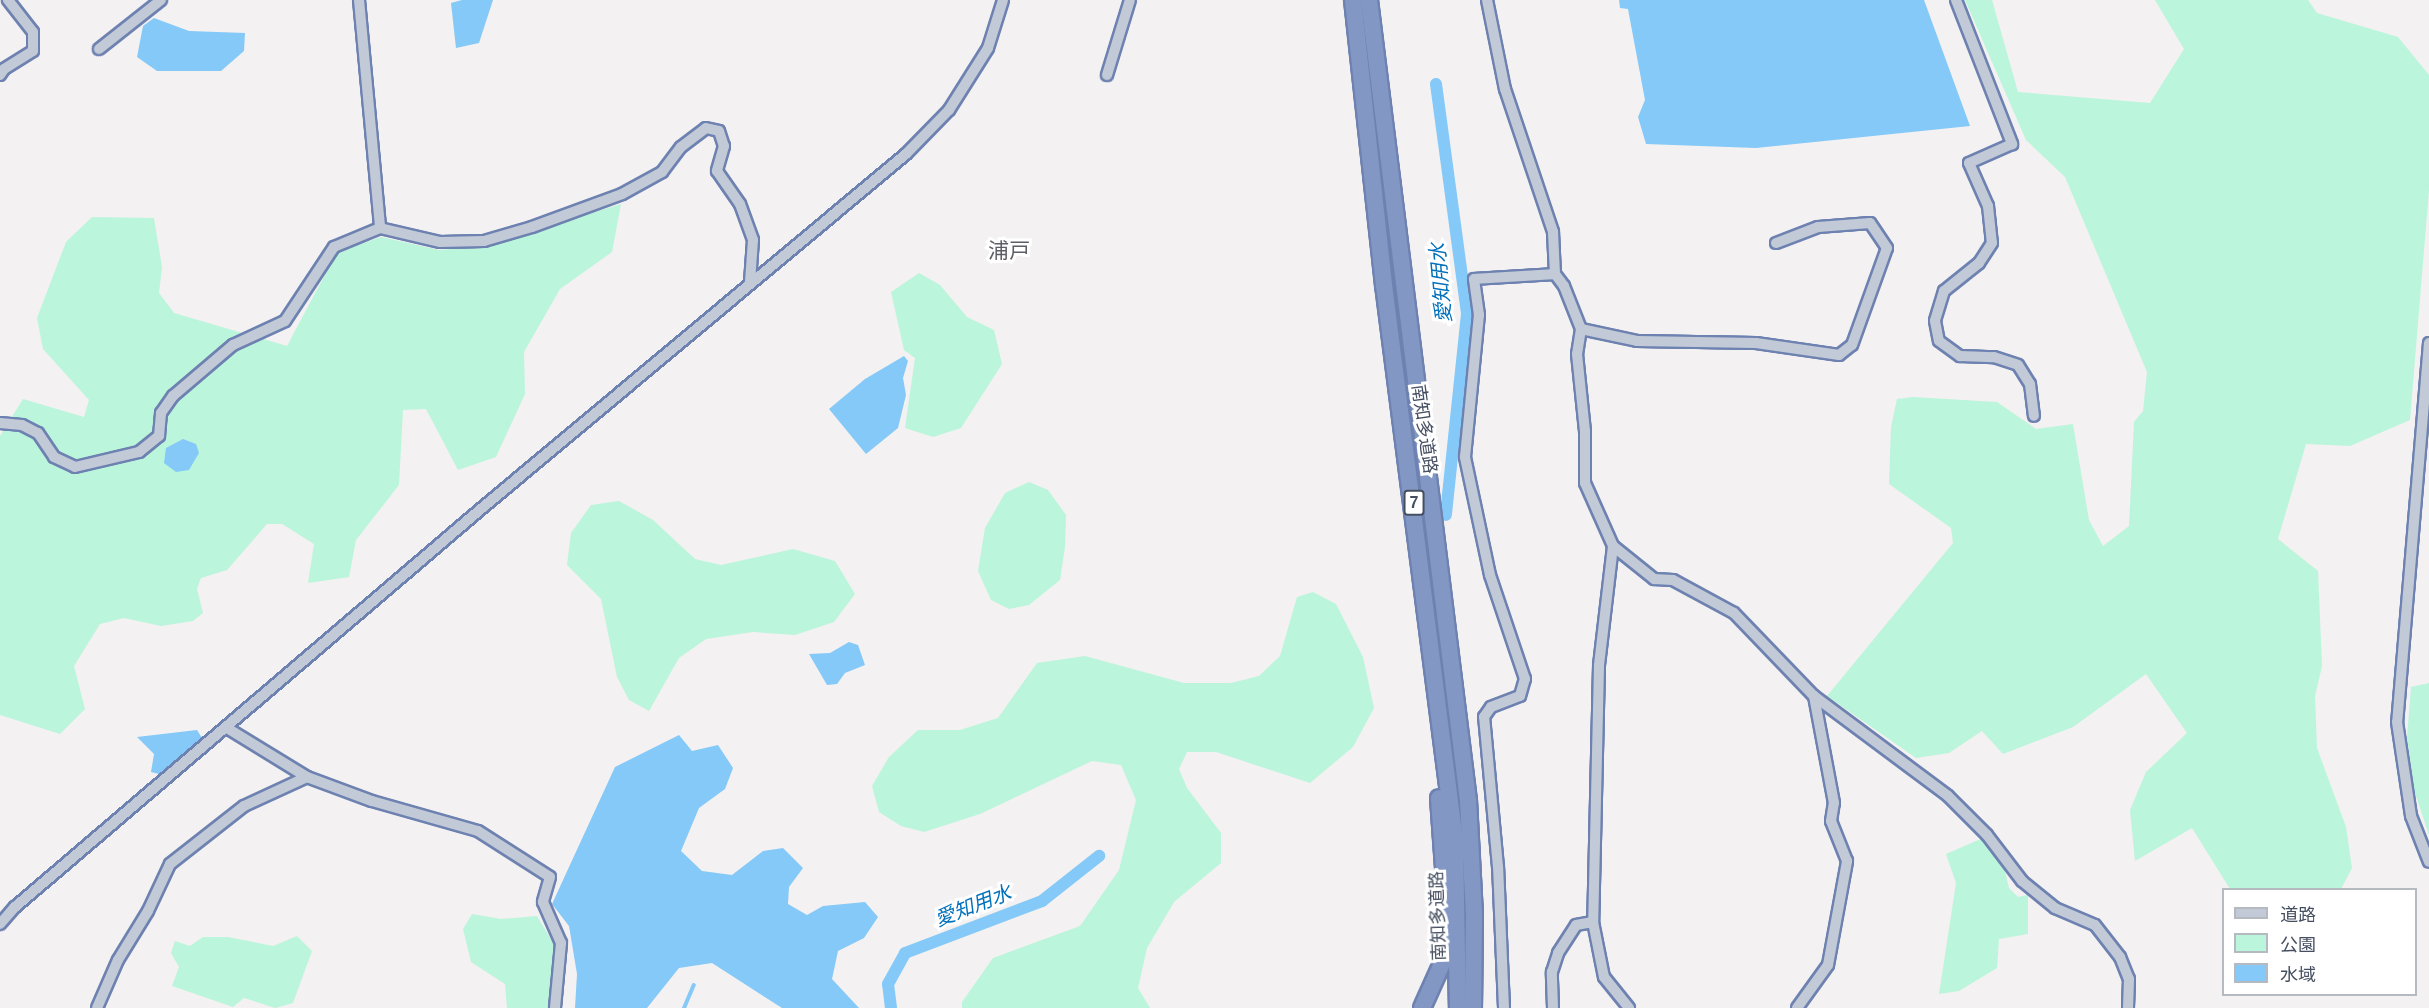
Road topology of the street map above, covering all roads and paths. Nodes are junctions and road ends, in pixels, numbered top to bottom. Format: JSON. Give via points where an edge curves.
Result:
{"nodes":[{"id":1,"x":8,"y":0,"type":"edge"},
{"id":2,"x":161,"y":0,"type":"edge"},
{"id":3,"x":359,"y":0,"type":"edge"},
{"id":4,"x":1003,"y":0,"type":"edge"},
{"id":5,"x":1130,"y":0,"type":"edge"},
{"id":6,"x":1353,"y":0,"type":"edge"},
{"id":7,"x":1368,"y":0,"type":"edge"},
{"id":8,"x":1487,"y":0,"type":"edge"},
{"id":9,"x":1956,"y":0,"type":"edge"},
{"id":10,"x":99,"y":49,"type":"dead end"},
{"id":11,"x":0,"y":75,"type":"edge"},
{"id":12,"x":1107,"y":75,"type":"dead end"},
{"id":13,"x":380,"y":228,"type":"junction"},
{"id":14,"x":1776,"y":243,"type":"dead end"},
{"id":15,"x":1555,"y":274,"type":"junction"},
{"id":16,"x":750,"y":282,"type":"junction"},
{"id":17,"x":1581,"y":329,"type":"junction"},
{"id":18,"x":2429,"y":343,"type":"edge"},
{"id":19,"x":2034,"y":416,"type":"dead end"},
{"id":20,"x":0,"y":423,"type":"edge"},
{"id":21,"x":1613,"y":546,"type":"junction"},
{"id":22,"x":1814,"y":696,"type":"junction"},
{"id":23,"x":1439,"y":699,"type":"junction"},
{"id":24,"x":227,"y":728,"type":"junction"},
{"id":25,"x":307,"y":777,"type":"junction"},
{"id":26,"x":2429,"y":862,"type":"edge"},
{"id":27,"x":1593,"y":922,"type":"junction"},
{"id":28,"x":0,"y":924,"type":"edge"},
{"id":29,"x":98,"y":1008,"type":"edge"},
{"id":30,"x":555,"y":1008,"type":"edge"},
{"id":31,"x":1422,"y":1008,"type":"edge"},
{"id":32,"x":1458,"y":1008,"type":"edge"},
{"id":33,"x":1473,"y":1008,"type":"edge"},
{"id":34,"x":1504,"y":1008,"type":"edge"},
{"id":35,"x":1553,"y":1008,"type":"edge"},
{"id":36,"x":1629,"y":1008,"type":"edge"},
{"id":37,"x":1797,"y":1008,"type":"edge"},
{"id":38,"x":2128,"y":1008,"type":"edge"}],
"edges":[{"from":1,"to":11,"type":"street","via":[[33,32],[33,51]]},
{"from":2,"to":10,"type":"street"},
{"from":3,"to":13,"type":"street"},
{"from":4,"to":16,"type":"street","via":[[988,48],[949,110],[906,154]]},
{"from":5,"to":12,"type":"street"},
{"from":6,"to":23,"type":"highway","name":"南知多道路","number":"7","via":[[1384,285]]},
{"from":7,"to":33,"type":"highway","name":"南知多道路","number":"7","via":[[1468,800],[1474,914]]},
{"from":8,"to":15,"type":"street","via":[[1505,88],[1553,232]]},
{"from":9,"to":19,"type":"street","via":[[2012,144],[1969,164],[1988,206],[1992,243],[1979,263],[1944,291],[1935,321],[1939,341],[1960,356],[1994,357],[2018,365],[2030,384]]},
{"from":13,"to":16,"type":"street","via":[[440,242],[484,241],[532,227],[622,194],[662,172],[681,147],[706,128],[719,131],[724,146],[717,171],[740,204],[753,240]]},
{"from":13,"to":20,"type":"street","via":[[334,247],[285,321],[233,345],[165,403],[159,436],[139,452],[75,467],[54,457],[38,433],[22,425]]},
{"from":14,"to":17,"type":"street","via":[[1818,227],[1870,223],[1887,248],[1852,345],[1839,355],[1756,343],[1637,341]]},
{"from":15,"to":17,"type":"street","via":[[1564,286]]},
{"from":15,"to":34,"type":"street","via":[[1474,279],[1477,348],[1466,457],[1490,575],[1525,679],[1520,696],[1491,707],[1484,717],[1498,867]]},
{"from":16,"to":24,"type":"street"},
{"from":17,"to":21,"type":"street","via":[[1577,354],[1586,431],[1585,483]]},
{"from":18,"to":26,"type":"street","via":[[2397,722],[2412,816]]},
{"from":21,"to":22,"type":"street","via":[[1654,579],[1673,580],[1734,613]]},
{"from":21,"to":27,"type":"street","via":[[1599,666]]},
{"from":22,"to":37,"type":"street","via":[[1834,803],[1831,821],[1847,861],[1828,965]]},
{"from":22,"to":38,"type":"street","via":[[1948,796],[1987,835],[2022,881],[2055,908],[2095,924],[2120,957],[2129,979]]},
{"from":23,"to":31,"type":"highway","via":[[1433,713],[1448,924],[1444,958]]},
{"from":23,"to":32,"type":"highway","name":"南知多道路","number":"7","via":[[1455,841]]},
{"from":24,"to":25,"type":"street"},
{"from":24,"to":28,"type":"street","via":[[15,907]]},
{"from":25,"to":29,"type":"street","via":[[244,806],[170,864],[148,911],[118,960]]},
{"from":25,"to":30,"type":"street","via":[[372,801],[478,831],[550,877],[543,902],[561,943]]},
{"from":27,"to":35,"type":"street","via":[[1576,925],[1558,953],[1552,972]]},
{"from":27,"to":36,"type":"street","via":[[1604,977]]}]}
